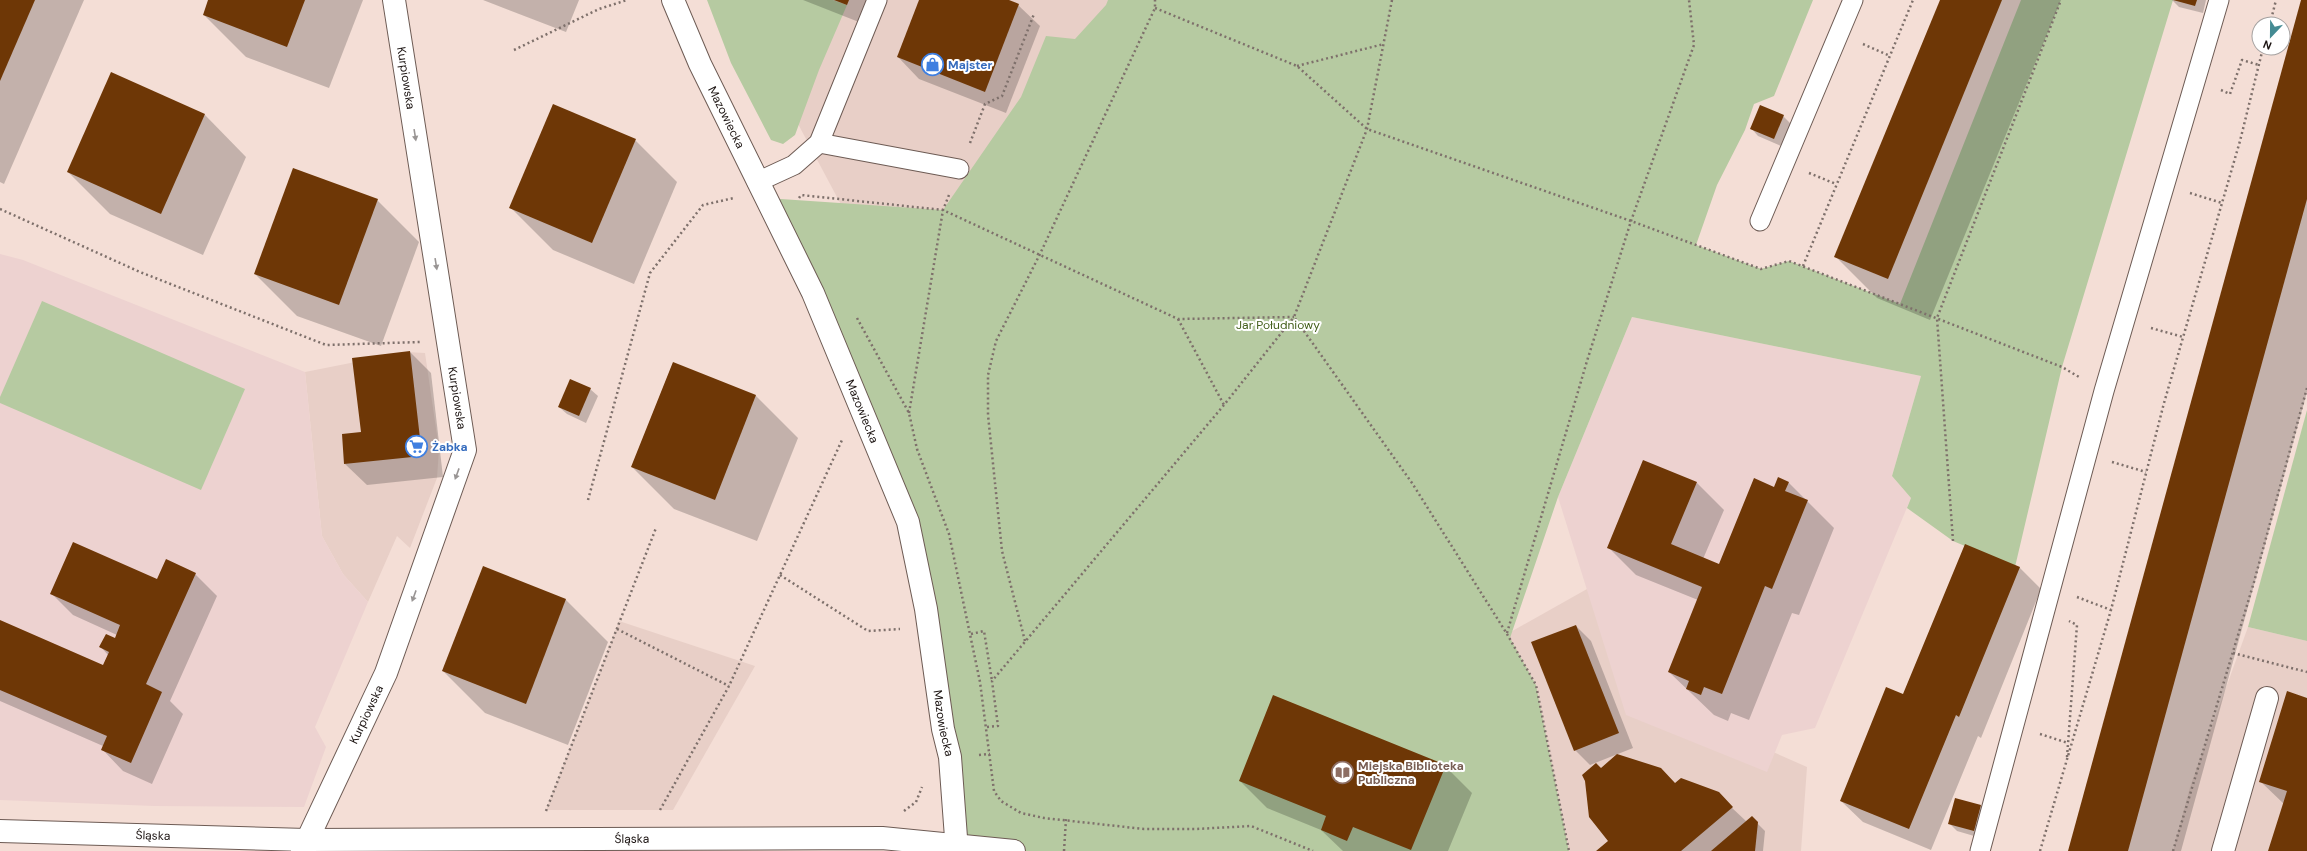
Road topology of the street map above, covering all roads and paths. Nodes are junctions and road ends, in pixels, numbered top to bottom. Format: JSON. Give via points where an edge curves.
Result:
{"nodes":[{"id":1,"x":394,"y":0,"type":"edge"},
{"id":2,"x":626,"y":0,"type":"edge"},
{"id":3,"x":673,"y":0,"type":"edge"},
{"id":4,"x":877,"y":0,"type":"edge"},
{"id":5,"x":1155,"y":0,"type":"edge"},
{"id":6,"x":1392,"y":0,"type":"edge"},
{"id":7,"x":1689,"y":0,"type":"edge"},
{"id":8,"x":1853,"y":0,"type":"edge"},
{"id":9,"x":1913,"y":0,"type":"edge"},
{"id":10,"x":2061,"y":0,"type":"edge"},
{"id":11,"x":2219,"y":0,"type":"edge"},
{"id":12,"x":2276,"y":0,"type":"edge"},
{"id":13,"x":1155,"y":8,"type":"junction"},
{"id":14,"x":1034,"y":14,"type":"dead end"},
{"id":15,"x":2272,"y":16,"type":"edge"},
{"id":16,"x":1384,"y":44,"type":"junction"},
{"id":17,"x":514,"y":50,"type":"dead end"},
{"id":18,"x":2262,"y":56,"type":"edge"},
{"id":19,"x":2259,"y":65,"type":"junction"},
{"id":20,"x":1297,"y":66,"type":"junction"},
{"id":21,"x":2195,"y":81,"type":"junction"},
{"id":22,"x":1367,"y":129,"type":"junction"},
{"id":23,"x":819,"y":143,"type":"junction"},
{"id":24,"x":959,"y":169,"type":"junction"},
{"id":25,"x":757,"y":182,"type":"junction"},
{"id":26,"x":2164,"y":186,"type":"junction"},
{"id":27,"x":733,"y":190,"type":"dead end"},
{"id":28,"x":796,"y":203,"type":"dead end"},
{"id":29,"x":2222,"y":203,"type":"junction"},
{"id":30,"x":0,"y":209,"type":"edge"},
{"id":31,"x":943,"y":210,"type":"junction"},
{"id":32,"x":1631,"y":221,"type":"junction"},
{"id":33,"x":1760,"y":222,"type":"dead end"},
{"id":34,"x":1040,"y":254,"type":"junction"},
{"id":35,"x":1802,"y":266,"type":"junction"},
{"id":36,"x":854,"y":312,"type":"dead end"},
{"id":37,"x":1294,"y":317,"type":"junction"},
{"id":38,"x":1937,"y":318,"type":"junction"},
{"id":39,"x":1178,"y":319,"type":"junction"},
{"id":40,"x":2125,"y":320,"type":"junction"},
{"id":41,"x":2183,"y":337,"type":"junction"},
{"id":42,"x":448,"y":342,"type":"junction"},
{"id":43,"x":2307,"y":388,"type":"edge"},
{"id":44,"x":2104,"y":391,"type":"junction"},
{"id":45,"x":1224,"y":405,"type":"junction"},
{"id":46,"x":909,"y":413,"type":"junction"},
{"id":47,"x":847,"y":442,"type":"dead end"},
{"id":48,"x":2087,"y":455,"type":"junction"},
{"id":49,"x":2146,"y":472,"type":"junction"},
{"id":50,"x":588,"y":500,"type":"dead end"},
{"id":51,"x":656,"y":528,"type":"dead end"},
{"id":52,"x":1953,"y":541,"type":"dead end"},
{"id":53,"x":780,"y":576,"type":"junction"},
{"id":54,"x":2079,"y":598,"type":"dead end"},
{"id":55,"x":2110,"y":610,"type":"junction"},
{"id":56,"x":2045,"y":612,"type":"junction"},
{"id":57,"x":616,"y":629,"type":"junction"},
{"id":58,"x":971,"y":634,"type":"junction"},
{"id":59,"x":1507,"y":634,"type":"junction"},
{"id":60,"x":903,"y":636,"type":"dead end"},
{"id":61,"x":1025,"y":641,"type":"junction"},
{"id":62,"x":2233,"y":653,"type":"junction"},
{"id":63,"x":2307,"y":672,"type":"edge"},
{"id":64,"x":992,"y":681,"type":"junction"},
{"id":65,"x":729,"y":686,"type":"junction"},
{"id":66,"x":2267,"y":698,"type":"dead end"},
{"id":67,"x":986,"y":727,"type":"junction"},
{"id":68,"x":2067,"y":763,"type":"junction"},
{"id":69,"x":923,"y":784,"type":"dead end"},
{"id":70,"x":901,"y":813,"type":"dead end"},
{"id":71,"x":1066,"y":819,"type":"junction"},
{"id":72,"x":0,"y":831,"type":"edge"},
{"id":73,"x":535,"y":839,"type":"junction"},
{"id":74,"x":644,"y":839,"type":"junction"},
{"id":75,"x":304,"y":846,"type":"edge"},
{"id":76,"x":956,"y":848,"type":"edge"},
{"id":77,"x":1014,"y":851,"type":"edge"},
{"id":78,"x":1064,"y":851,"type":"edge"},
{"id":79,"x":1313,"y":851,"type":"edge"},
{"id":80,"x":1569,"y":851,"type":"edge"},
{"id":81,"x":1980,"y":851,"type":"edge"},
{"id":82,"x":2040,"y":851,"type":"edge"},
{"id":83,"x":2173,"y":851,"type":"edge"},
{"id":84,"x":2224,"y":851,"type":"edge"}],
"edges":[{"from":1,"to":42,"type":"street","name":"Kurpiowska","one_way":true},
{"from":2,"to":17,"type":"path","via":[[599,9]]},
{"from":3,"to":25,"type":"street","name":"Mazowiecka","via":[[700,64]]},
{"from":4,"to":23,"type":"lane"},
{"from":5,"to":13,"type":"path"},
{"from":6,"to":16,"type":"path"},
{"from":7,"to":32,"type":"path","via":[[1694,46]]},
{"from":8,"to":33,"type":"lane"},
{"from":9,"to":35,"type":"path"},
{"from":10,"to":38,"type":"path"},
{"from":11,"to":21,"type":"lane"},
{"from":12,"to":15,"type":"path"},
{"from":13,"to":20,"type":"path"},
{"from":13,"to":34,"type":"path"},
{"from":14,"to":24,"type":"path","via":[[1002,96],[985,104]]},
{"from":16,"to":20,"type":"path"},
{"from":16,"to":22,"type":"path"},
{"from":18,"to":19,"type":"path"},
{"from":19,"to":21,"type":"path","via":[[2242,60],[2230,94]]},
{"from":19,"to":29,"type":"path"},
{"from":20,"to":22,"type":"path"},
{"from":21,"to":26,"type":"lane"},
{"from":22,"to":32,"type":"path"},
{"from":22,"to":37,"type":"path"},
{"from":23,"to":24,"type":"lane"},
{"from":23,"to":25,"type":"lane","via":[[794,165]]},
{"from":24,"to":31,"type":"path"},
{"from":25,"to":76,"type":"street","name":"Mazowiecka","via":[[813,293],[908,522],[926,609],[950,757]]},
{"from":26,"to":29,"type":"path"},
{"from":26,"to":40,"type":"lane"},
{"from":27,"to":50,"type":"path","via":[[737,197],[703,205],[650,273]]},
{"from":28,"to":31,"type":"path","via":[[801,195]]},
{"from":29,"to":41,"type":"path"},
{"from":30,"to":42,"type":"path","via":[[140,272],[326,345]]},
{"from":31,"to":34,"type":"path"},
{"from":31,"to":46,"type":"path"},
{"from":32,"to":35,"type":"path","via":[[1761,269],[1789,261]]},
{"from":32,"to":59,"type":"path"},
{"from":34,"to":39,"type":"path"},
{"from":34,"to":61,"type":"path","via":[[996,341],[988,375],[988,415],[1002,551]]},
{"from":35,"to":38,"type":"path"},
{"from":36,"to":46,"type":"path"},
{"from":37,"to":39,"type":"path"},
{"from":37,"to":45,"type":"path"},
{"from":37,"to":59,"type":"path","via":[[1412,483]]},
{"from":38,"to":44,"type":"path","via":[[2062,367]]},
{"from":38,"to":52,"type":"path"},
{"from":39,"to":45,"type":"path"},
{"from":40,"to":41,"type":"path"},
{"from":40,"to":44,"type":"lane"},
{"from":41,"to":49,"type":"path"},
{"from":42,"to":75,"type":"street","name":"Kurpiowska","one_way":true,"via":[[466,450],[386,673]]},
{"from":43,"to":62,"type":"path"},
{"from":44,"to":48,"type":"lane"},
{"from":45,"to":61,"type":"path"},
{"from":46,"to":58,"type":"path","via":[[917,449],[949,534]]},
{"from":47,"to":53,"type":"path","via":[[844,436]]},
{"from":48,"to":49,"type":"path"},
{"from":48,"to":56,"type":"lane"},
{"from":49,"to":55,"type":"path"},
{"from":51,"to":57,"type":"path"},
{"from":53,"to":60,"type":"path","via":[[868,631],[902,628]]},
{"from":53,"to":65,"type":"path"},
{"from":54,"to":55,"type":"path"},
{"from":55,"to":68,"type":"path"},
{"from":56,"to":68,"type":"path","via":[[2077,625]]},
{"from":56,"to":81,"type":"lane"},
{"from":57,"to":65,"type":"path"},
{"from":57,"to":73,"type":"path"},
{"from":58,"to":64,"type":"path","via":[[984,631]]},
{"from":58,"to":67,"type":"path"},
{"from":59,"to":80,"type":"path","via":[[1536,685]]},
{"from":61,"to":64,"type":"path"},
{"from":62,"to":63,"type":"path"},
{"from":62,"to":83,"type":"path"},
{"from":64,"to":67,"type":"path","via":[[998,726]]},
{"from":65,"to":74,"type":"path"},
{"from":66,"to":84,"type":"street"},
{"from":67,"to":71,"type":"path","via":[[994,791],[1001,801],[1021,813]]},
{"from":68,"to":82,"type":"path"},
{"from":69,"to":70,"type":"path","via":[[916,802]]},
{"from":71,"to":78,"type":"path"},
{"from":71,"to":79,"type":"path","via":[[1144,829],[1251,826]]},
{"from":72,"to":75,"type":"street","name":"Śląska"},
{"from":73,"to":74,"type":"street","name":"Śląska"},
{"from":73,"to":75,"type":"street","name":"Śląska"},
{"from":74,"to":76,"type":"street","name":"Śląska","via":[[882,838]]},
{"from":76,"to":77,"type":"street","name":"Śląska"}]}
